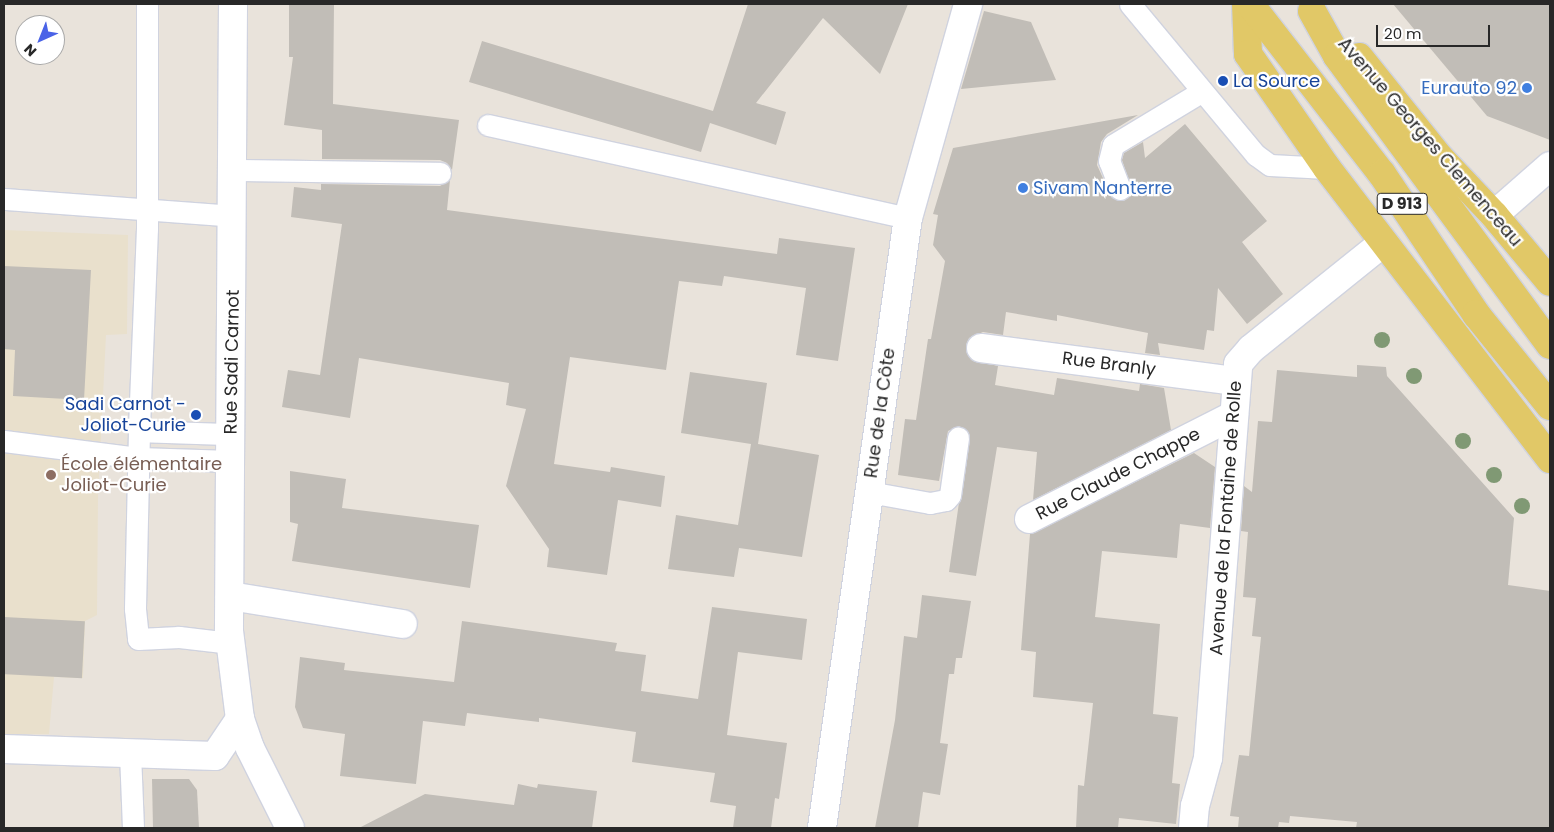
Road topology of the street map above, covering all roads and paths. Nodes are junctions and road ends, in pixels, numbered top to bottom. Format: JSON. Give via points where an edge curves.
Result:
{"nodes":[{"id":1,"x":147,"y":4,"type":"edge"},
{"id":2,"x":233,"y":4,"type":"edge"},
{"id":3,"x":968,"y":4,"type":"edge"},
{"id":4,"x":1130,"y":4,"type":"edge"},
{"id":5,"x":1248,"y":4,"type":"edge"},
{"id":6,"x":1309,"y":8,"type":"edge"},
{"id":7,"x":1201,"y":92,"type":"junction"},
{"id":8,"x":488,"y":125,"type":"dead end"},
{"id":9,"x":1550,"y":166,"type":"edge"},
{"id":10,"x":1327,"y":168,"type":"junction"},
{"id":11,"x":233,"y":170,"type":"junction"},
{"id":12,"x":440,"y":173,"type":"dead end"},
{"id":13,"x":1120,"y":189,"type":"dead end"},
{"id":14,"x":4,"y":199,"type":"edge"},
{"id":15,"x":147,"y":210,"type":"junction"},
{"id":16,"x":1494,"y":215,"type":"junction"},
{"id":17,"x":234,"y":216,"type":"junction"},
{"id":18,"x":908,"y":218,"type":"junction"},
{"id":19,"x":1383,"y":243,"type":"junction"},
{"id":20,"x":1550,"y":282,"type":"edge"},
{"id":21,"x":1476,"y":314,"type":"junction"},
{"id":22,"x":1550,"y":345,"type":"edge"},
{"id":23,"x":982,"y":348,"type":"dead end"},
{"id":24,"x":1236,"y":381,"type":"junction"},
{"id":25,"x":1494,"y":390,"type":"junction"},
{"id":26,"x":1550,"y":406,"type":"edge"},
{"id":27,"x":1234,"y":415,"type":"junction"},
{"id":28,"x":139,"y":431,"type":"junction"},
{"id":29,"x":231,"y":434,"type":"junction"},
{"id":30,"x":958,"y":438,"type":"dead end"},
{"id":31,"x":4,"y":441,"type":"edge"},
{"id":32,"x":138,"y":458,"type":"junction"},
{"id":33,"x":1550,"y":459,"type":"edge"},
{"id":34,"x":231,"y":461,"type":"junction"},
{"id":35,"x":869,"y":492,"type":"junction"},
{"id":36,"x":1028,"y":519,"type":"dead end"},
{"id":37,"x":230,"y":596,"type":"junction"},
{"id":38,"x":403,"y":624,"type":"dead end"},
{"id":39,"x":230,"y":643,"type":"junction"},
{"id":40,"x":240,"y":719,"type":"junction"},
{"id":41,"x":4,"y":749,"type":"edge"},
{"id":42,"x":130,"y":753,"type":"junction"},
{"id":43,"x":133,"y":828,"type":"edge"},
{"id":44,"x":290,"y":828,"type":"edge"},
{"id":45,"x":822,"y":828,"type":"edge"},
{"id":46,"x":1193,"y":828,"type":"edge"}],
"edges":[{"from":1,"to":15,"type":"lane"},
{"from":2,"to":11,"type":"street","name":"Rue Sadi Carnot"},
{"from":3,"to":18,"type":"street","name":"Rue de la Côte"},
{"from":4,"to":7,"type":"lane"},
{"from":5,"to":10,"type":"main road","number":"D 913","via":[[1248,54]]},
{"from":5,"to":21,"type":"main road","number":"D 913","via":[[1382,174]]},
{"from":6,"to":16,"type":"main road","name":"Avenue Georges Clemenceau","number":"D 913","via":[[1352,48],[1440,158]]},
{"from":6,"to":22,"type":"main road","number":"D 913","via":[[1337,56]]},
{"from":7,"to":10,"type":"lane","via":[[1245,145],[1270,164]]},
{"from":7,"to":13,"type":"lane","via":[[1113,145],[1109,161]]},
{"from":8,"to":18,"type":"lane"},
{"from":9,"to":16,"type":"street"},
{"from":10,"to":19,"type":"main road","number":"D 913"},
{"from":11,"to":12,"type":"lane"},
{"from":11,"to":17,"type":"street","name":"Rue Sadi Carnot"},
{"from":14,"to":15,"type":"lane"},
{"from":15,"to":17,"type":"lane"},
{"from":15,"to":28,"type":"lane"},
{"from":16,"to":20,"type":"main road","name":"Avenue Georges Clemenceau","number":"D 913"},
{"from":17,"to":29,"type":"street","name":"Rue Sadi Carnot"},
{"from":18,"to":35,"type":"street","name":"Rue de la Côte"},
{"from":19,"to":24,"type":"street","name":"Avenue de la Fontaine de Rolle","via":[[1251,349],[1238,364]]},
{"from":19,"to":25,"type":"main road","number":"D 913"},
{"from":21,"to":25,"type":"main road"},
{"from":21,"to":26,"type":"main road","number":"D 913"},
{"from":23,"to":24,"type":"street","name":"Rue Branly"},
{"from":24,"to":27,"type":"street","name":"Avenue de la Fontaine de Rolle"},
{"from":25,"to":33,"type":"main road","number":"D 913"},
{"from":27,"to":36,"type":"street","name":"Rue Claude Chappe"},
{"from":27,"to":46,"type":"street","name":"Avenue de la Fontaine de Rolle","via":[[1208,758],[1195,806]]},
{"from":28,"to":29,"type":"lane"},
{"from":28,"to":32,"type":"lane"},
{"from":29,"to":34,"type":"street","name":"Rue Sadi Carnot"},
{"from":30,"to":35,"type":"lane","via":[[950,495],[946,500],[930,503]]},
{"from":31,"to":32,"type":"lane"},
{"from":32,"to":34,"type":"lane"},
{"from":32,"to":39,"type":"lane","via":[[135,609],[138,639],[179,637]]},
{"from":34,"to":37,"type":"street","name":"Rue Sadi Carnot"},
{"from":35,"to":45,"type":"street","name":"Rue de la Côte"},
{"from":37,"to":38,"type":"street"},
{"from":37,"to":39,"type":"street","name":"Rue Sadi Carnot"},
{"from":39,"to":40,"type":"street","name":"Rue Sadi Carnot"},
{"from":40,"to":42,"type":"street","via":[[215,756]]},
{"from":40,"to":44,"type":"street","name":"Rue Sadi Carnot","via":[[250,748]]},
{"from":41,"to":42,"type":"street"},
{"from":42,"to":43,"type":"lane"}]}
